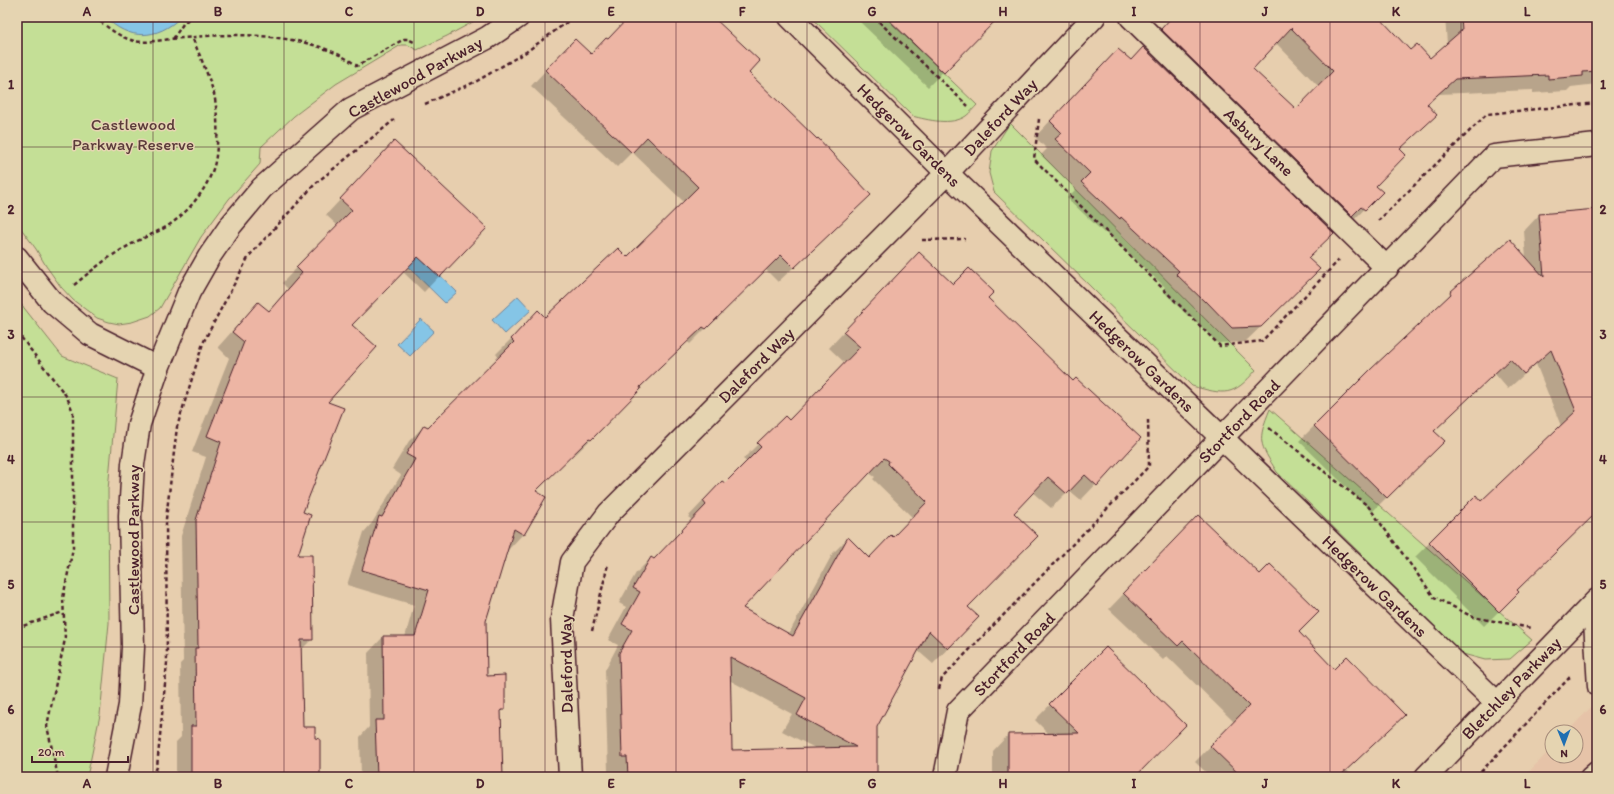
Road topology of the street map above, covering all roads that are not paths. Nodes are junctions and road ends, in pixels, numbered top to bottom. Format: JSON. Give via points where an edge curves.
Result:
{"nodes":[{"id":1,"x":518,"y":17,"type":"edge"},
{"id":2,"x":790,"y":17,"type":"edge"},
{"id":3,"x":1094,"y":17,"type":"edge"},
{"id":4,"x":1131,"y":17,"type":"edge"},
{"id":5,"x":1597,"y":145,"type":"edge"},
{"id":6,"x":947,"y":173,"type":"junction"},
{"id":7,"x":17,"y":258,"type":"edge"},
{"id":8,"x":1387,"y":268,"type":"junction"},
{"id":9,"x":158,"y":368,"type":"junction"},
{"id":10,"x":1223,"y":438,"type":"junction"},
{"id":11,"x":1595,"y":602,"type":"edge"},
{"id":12,"x":1597,"y":687,"type":"edge"},
{"id":13,"x":1496,"y":702,"type":"junction"},
{"id":14,"x":1597,"y":770,"type":"edge"},
{"id":15,"x":116,"y":777,"type":"edge"},
{"id":16,"x":570,"y":777,"type":"edge"},
{"id":17,"x":945,"y":777,"type":"edge"},
{"id":18,"x":1426,"y":777,"type":"edge"},
{"id":19,"x":1589,"y":777,"type":"edge"}],
"edges":[{"from":1,"to":9,"type":"street","name":"Castlewood Parkway","via":[[487,38],[352,108],[262,188],[209,257],[189,292]]},
{"from":2,"to":6,"type":"street","name":"Hedgerow Gardens"},
{"from":3,"to":6,"type":"street","name":"Daleford Way"},
{"from":4,"to":8,"type":"street","name":"Asbury Lane"},
{"from":5,"to":8,"type":"street","name":"Stortford Road","via":[[1494,156]]},
{"from":6,"to":10,"type":"street","name":"Hedgerow Gardens"},
{"from":6,"to":16,"type":"street","name":"Daleford Way","via":[[609,513],[572,562],[562,619]]},
{"from":7,"to":9,"type":"street","via":[[52,302],[90,334]]},
{"from":8,"to":10,"type":"street","name":"Stortford Road"},
{"from":9,"to":15,"type":"street","name":"Castlewood Parkway","via":[[139,424],[133,464],[130,516],[134,647],[130,705]]},
{"from":10,"to":13,"type":"street","name":"Hedgerow Gardens"},
{"from":10,"to":17,"type":"street","name":"Stortford Road","via":[[958,711]]},
{"from":11,"to":12,"type":"lane"},
{"from":11,"to":13,"type":"street","name":"Bletchley Parkway"},
{"from":13,"to":18,"type":"street","name":"Bletchley Parkway"},
{"from":14,"to":19,"type":"lane"}]}
